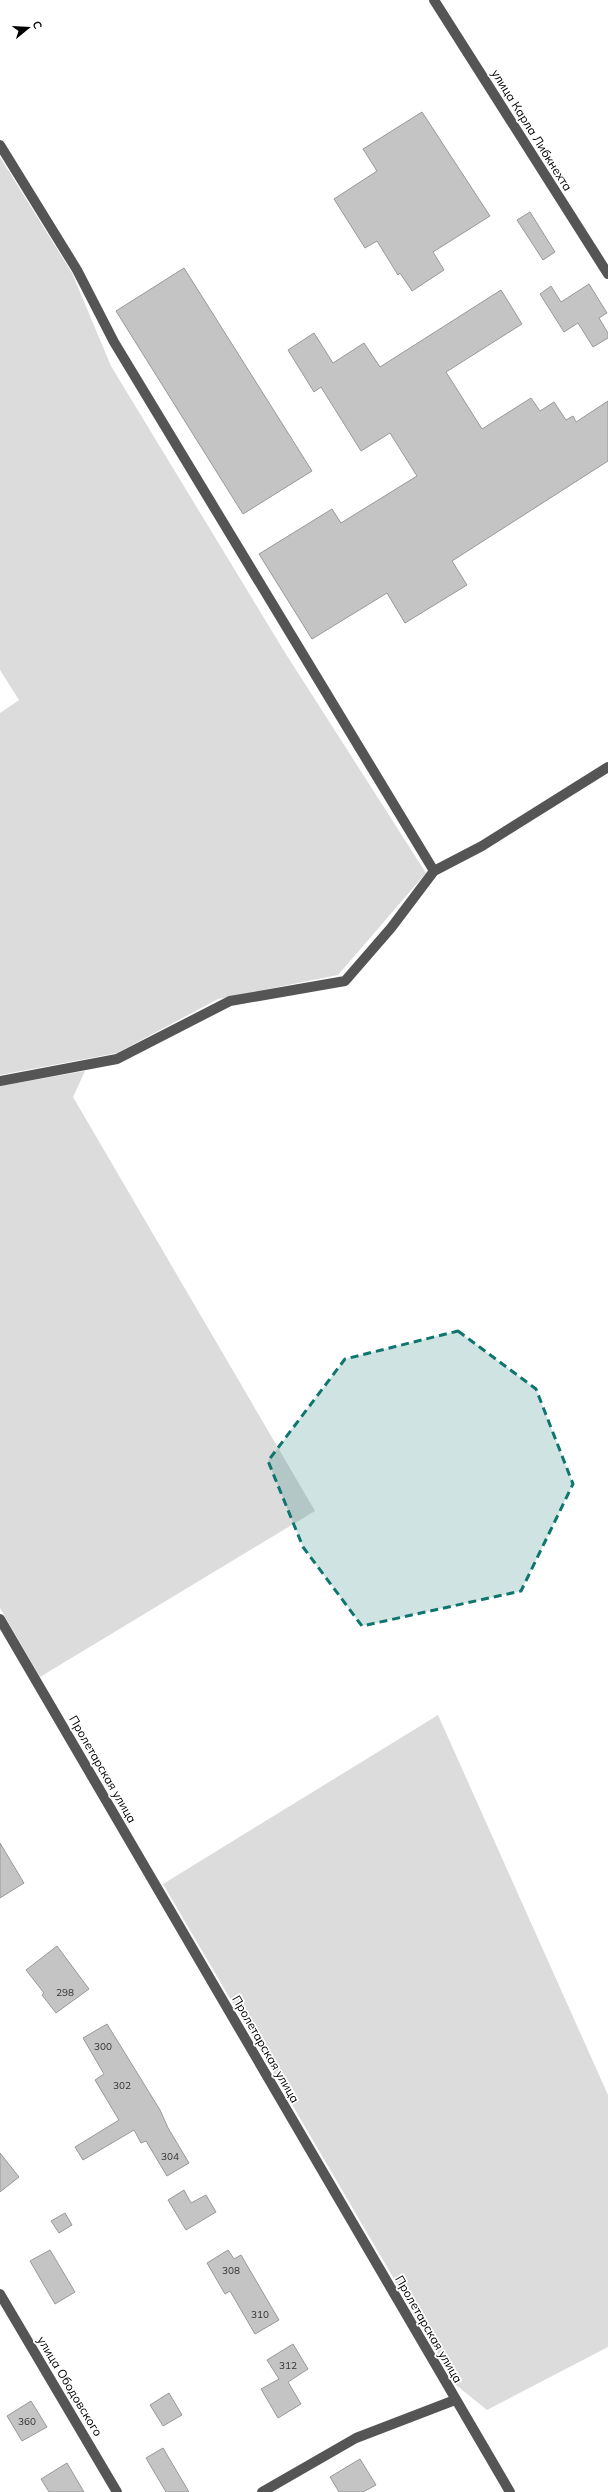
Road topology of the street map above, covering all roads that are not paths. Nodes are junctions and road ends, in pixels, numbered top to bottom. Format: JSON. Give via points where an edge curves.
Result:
{"nodes":[{"id":1,"x":434,"y":0,"type":"edge"},
{"id":2,"x":0,"y":145,"type":"edge"},
{"id":3,"x":608,"y":274,"type":"edge"},
{"id":4,"x":608,"y":767,"type":"edge"},
{"id":5,"x":434,"y":871,"type":"junction"},
{"id":6,"x":0,"y":1081,"type":"edge"},
{"id":7,"x":0,"y":1619,"type":"edge"},
{"id":8,"x":0,"y":2294,"type":"edge"},
{"id":9,"x":455,"y":2400,"type":"junction"},
{"id":10,"x":117,"y":2492,"type":"edge"},
{"id":11,"x":262,"y":2492,"type":"edge"},
{"id":12,"x":510,"y":2492,"type":"edge"}],
"edges":[{"from":1,"to":3,"type":"street","name":"улица Карла Либкнехта"},
{"from":2,"to":5,"type":"street","via":[[77,270],[114,342]]},
{"from":4,"to":5,"type":"street","via":[[482,846]]},
{"from":5,"to":6,"type":"street","via":[[391,928],[345,981],[230,1001],[117,1059]]},
{"from":7,"to":9,"type":"street","name":"Пролетарская улица"},
{"from":8,"to":10,"type":"street","name":"улица Ободовского"},
{"from":9,"to":11,"type":"street","via":[[356,2438]]},
{"from":9,"to":12,"type":"street","name":"Пролетарская улица"}]}
